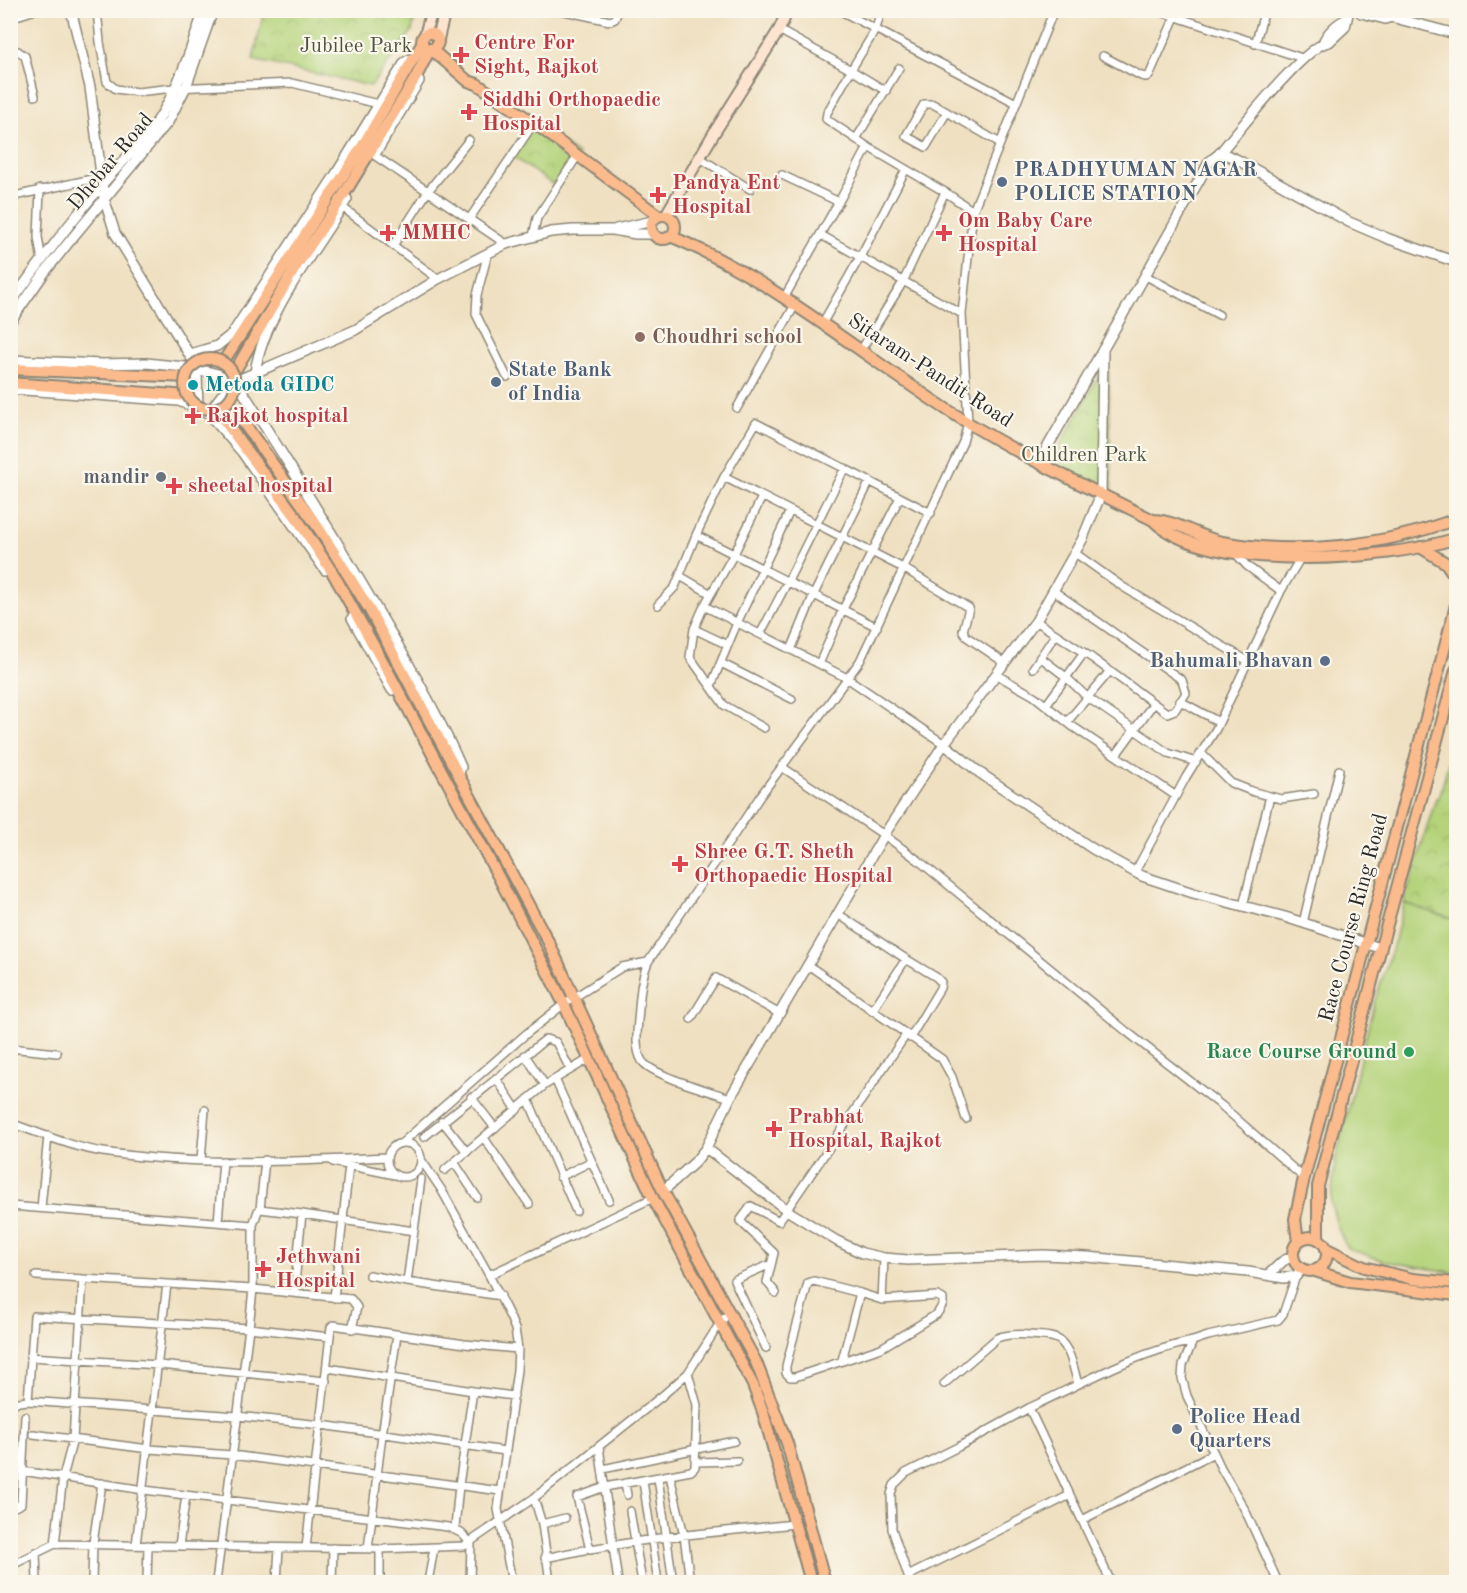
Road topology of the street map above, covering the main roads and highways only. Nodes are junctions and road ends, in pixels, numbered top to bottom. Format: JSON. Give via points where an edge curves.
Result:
{"nodes":[{"id":1,"x":432,"y":10,"type":"edge"},
{"id":2,"x":445,"y":10,"type":"edge"},
{"id":3,"x":788,"y":10,"type":"edge"},
{"id":4,"x":431,"y":44,"type":"junction"},
{"id":5,"x":411,"y":74,"type":"junction"},
{"id":6,"x":659,"y":217,"type":"junction"},
{"id":7,"x":673,"y":231,"type":"junction"},
{"id":8,"x":223,"y":362,"type":"junction"},
{"id":9,"x":10,"y":369,"type":"edge"},
{"id":10,"x":186,"y":377,"type":"junction"},
{"id":11,"x":232,"y":378,"type":"junction"},
{"id":12,"x":10,"y":383,"type":"edge"},
{"id":13,"x":189,"y":396,"type":"junction"},
{"id":14,"x":228,"y":401,"type":"junction"},
{"id":15,"x":212,"y":411,"type":"junction"},
{"id":16,"x":1456,"y":519,"type":"edge"},
{"id":17,"x":1153,"y":520,"type":"junction"},
{"id":18,"x":1456,"y":538,"type":"edge"},
{"id":19,"x":1420,"y":547,"type":"junction"},
{"id":20,"x":1301,"y":553,"type":"junction"},
{"id":21,"x":1456,"y":578,"type":"edge"},
{"id":22,"x":1456,"y":605,"type":"edge"},
{"id":23,"x":1456,"y":670,"type":"edge"},
{"id":24,"x":1318,"y":1238,"type":"junction"},
{"id":25,"x":1298,"y":1242,"type":"junction"},
{"id":26,"x":1327,"y":1249,"type":"junction"},
{"id":27,"x":1315,"y":1271,"type":"junction"},
{"id":28,"x":1456,"y":1283,"type":"edge"},
{"id":29,"x":1456,"y":1295,"type":"edge"},
{"id":30,"x":811,"y":1582,"type":"edge"},
{"id":31,"x":825,"y":1582,"type":"edge"}],
"edges":[{"from":1,"to":4,"type":"main road"},
{"from":2,"to":4,"type":"main road"},
{"from":3,"to":6,"type":"main road","via":[[700,158]]},
{"from":4,"to":5,"type":"main road"},
{"from":4,"to":6,"type":"main road","via":[[468,81],[534,123]]},
{"from":5,"to":8,"type":"main road"},
{"from":5,"to":11,"type":"main road","via":[[338,204],[297,265]]},
{"from":6,"to":7,"type":"main road","via":[[672,219]]},
{"from":6,"to":7,"type":"main road","via":[[651,227],[654,234],[663,238]]},
{"from":7,"to":17,"type":"main road","name":"Sitaram-Pandit Road","via":[[795,305],[968,423]]},
{"from":8,"to":10,"type":"main road","bridge":true,"via":[[202,361]]},
{"from":8,"to":11,"type":"main road","bridge":true},
{"from":9,"to":10,"type":"main road"},
{"from":10,"to":13,"type":"main road","bridge":true},
{"from":11,"to":14,"type":"main road","bridge":true,"via":[[235,388]]},
{"from":12,"to":13,"type":"main road"},
{"from":13,"to":15,"type":"main road","bridge":true},
{"from":14,"to":15,"type":"main road","bridge":true},
{"from":14,"to":31,"type":"main road","via":[[344,568],[549,943],[663,1191],[731,1312],[768,1389]]},
{"from":15,"to":30,"type":"main road","via":[[296,517],[334,575],[564,1004],[653,1198],[753,1385]]},
{"from":16,"to":20,"type":"main road","name":"Sitaram-Pandit Road","via":[[1406,534]]},
{"from":17,"to":20,"type":"main road","name":"Sitaram-Pandit Road","via":[[1163,520],[1207,539]]},
{"from":17,"to":20,"type":"main road","via":[[1189,541],[1218,550],[1236,554]]},
{"from":18,"to":19,"type":"main road"},
{"from":19,"to":20,"type":"main road","via":[[1372,554]]},
{"from":19,"to":21,"type":"main road","via":[[1446,563]]},
{"from":22,"to":25,"type":"main road","name":"Race Course Ring Road","via":[[1304,1178],[1295,1219]]},
{"from":23,"to":24,"type":"main road","name":"Race Course Ring Road","via":[[1318,1186]]},
{"from":24,"to":25,"type":"main road","via":[[1307,1237]]},
{"from":24,"to":26,"type":"main road"},
{"from":25,"to":27,"type":"main road","via":[[1293,1256],[1299,1273]]},
{"from":26,"to":27,"type":"main road","via":[[1324,1265]]},
{"from":26,"to":28,"type":"main road","via":[[1364,1267],[1413,1279]]},
{"from":27,"to":29,"type":"main road","via":[[1350,1282]]}]}
